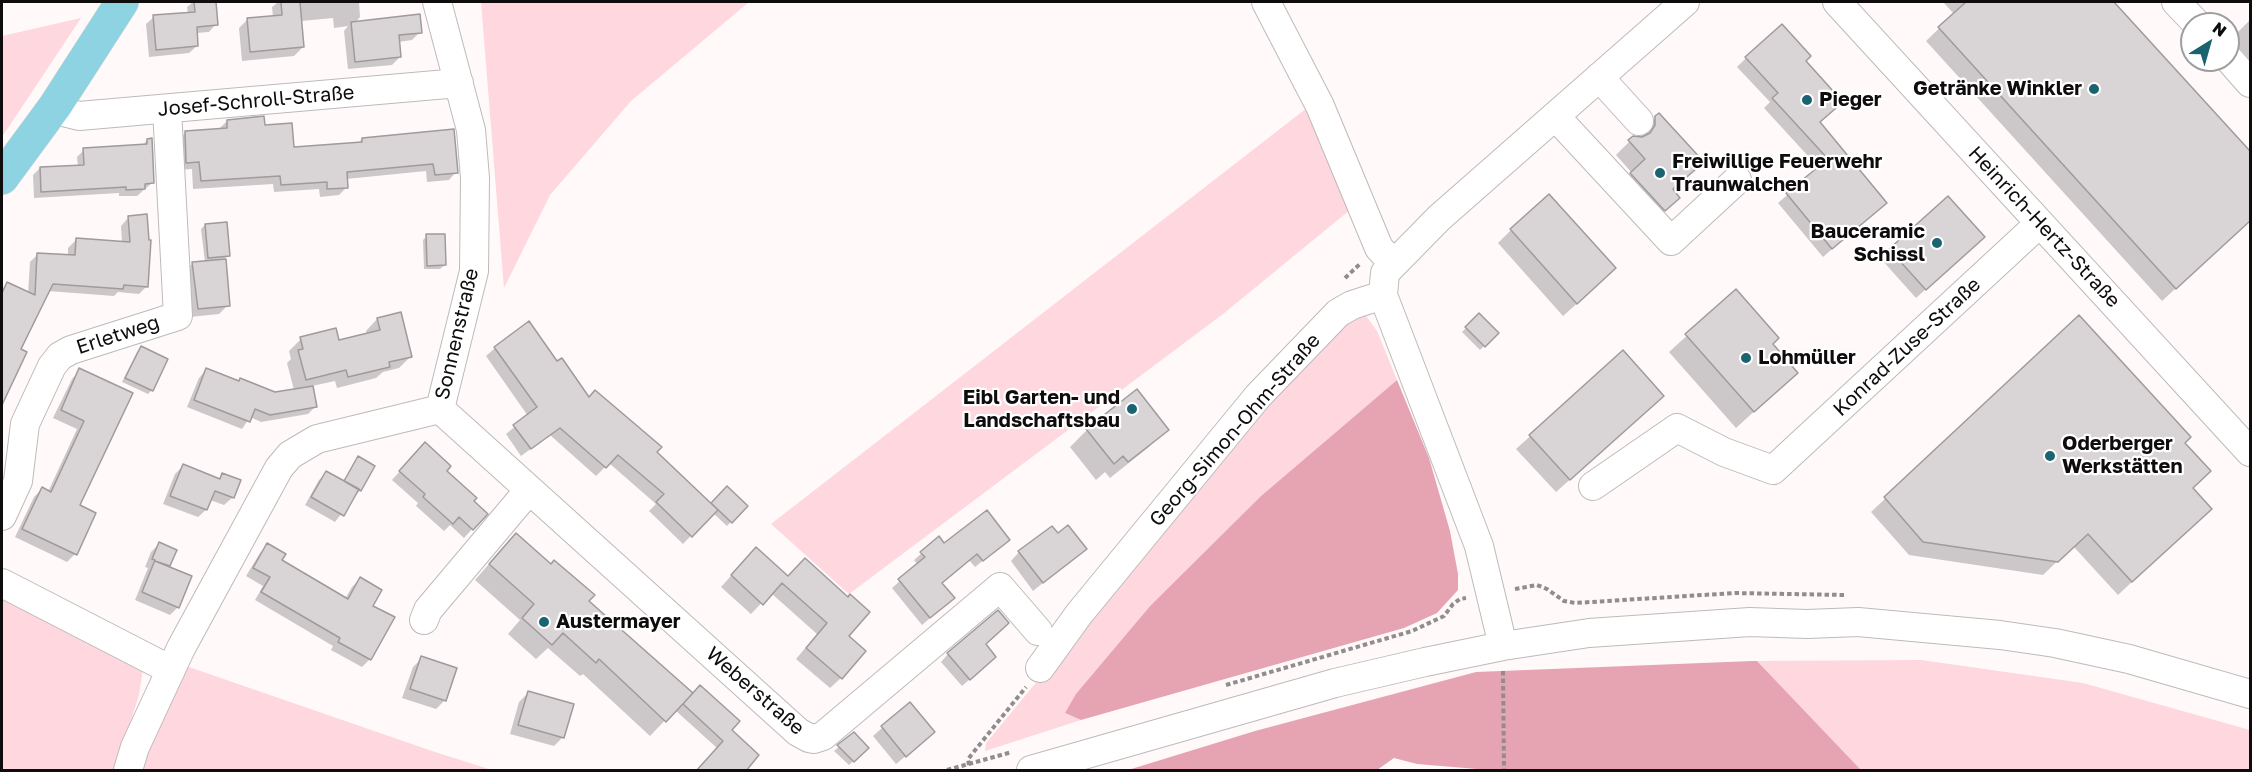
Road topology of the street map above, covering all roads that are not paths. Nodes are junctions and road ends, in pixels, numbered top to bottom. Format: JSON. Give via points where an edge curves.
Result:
{"nodes":[{"id":1,"x":122,"y":2,"type":"edge"},
{"id":2,"x":437,"y":2,"type":"edge"},
{"id":3,"x":1266,"y":2,"type":"edge"},
{"id":4,"x":1685,"y":2,"type":"edge"},
{"id":5,"x":1837,"y":2,"type":"edge"},
{"id":6,"x":1599,"y":77,"type":"junction"},
{"id":7,"x":459,"y":83,"type":"junction"},
{"id":8,"x":55,"y":106,"type":"junction"},
{"id":9,"x":167,"y":108,"type":"junction"},
{"id":10,"x":1555,"y":116,"type":"junction"},
{"id":11,"x":1640,"y":122,"type":"dead end"},
{"id":12,"x":2,"y":178,"type":"edge"},
{"id":13,"x":1737,"y":180,"type":"dead end"},
{"id":14,"x":2040,"y":223,"type":"junction"},
{"id":15,"x":1393,"y":263,"type":"junction"},
{"id":16,"x":1383,"y":294,"type":"junction"},
{"id":17,"x":440,"y":409,"type":"junction"},
{"id":18,"x":2250,"y":452,"type":"edge"},
{"id":19,"x":1593,"y":486,"type":"dead end"},
{"id":20,"x":530,"y":490,"type":"junction"},
{"id":21,"x":2,"y":516,"type":"edge"},
{"id":22,"x":2,"y":583,"type":"edge"},
{"id":23,"x":424,"y":620,"type":"dead end"},
{"id":24,"x":1038,"y":631,"type":"dead end"},
{"id":25,"x":1503,"y":646,"type":"junction"},
{"id":26,"x":1040,"y":668,"type":"road end"},
{"id":27,"x":171,"y":670,"type":"junction"},
{"id":28,"x":2250,"y":694,"type":"edge"},
{"id":29,"x":128,"y":771,"type":"edge"},
{"id":30,"x":1030,"y":771,"type":"edge"}],
"edges":[{"from":1,"to":8,"type":"main road"},
{"from":2,"to":7,"type":"street","name":"Sonnenstraße"},
{"from":3,"to":15,"type":"street","via":[[1320,106],[1379,248]]},
{"from":4,"to":6,"type":"street"},
{"from":5,"to":14,"type":"street","name":"Heinrich-Hertz-Straße"},
{"from":6,"to":10,"type":"street"},
{"from":6,"to":11,"type":"street"},
{"from":7,"to":9,"type":"street","name":"Josef-Schroll-Straße"},
{"from":7,"to":17,"type":"street","name":"Sonnenstraße","via":[[471,130],[476,178],[474,270]]},
{"from":8,"to":9,"type":"street","name":"Josef-Schroll-Straße","via":[[79,116]]},
{"from":8,"to":12,"type":"main road"},
{"from":9,"to":21,"type":"street","name":"Erletweg","via":[[178,316],[60,356],[25,424],[18,480]]},
{"from":10,"to":13,"type":"street","via":[[1671,241]]},
{"from":10,"to":15,"type":"street"},
{"from":14,"to":18,"type":"street","name":"Heinrich-Hertz-Straße"},
{"from":14,"to":19,"type":"street","name":"Konrad-Zuse-Straße","via":[[1773,471],[1677,429]]},
{"from":15,"to":16,"type":"street","via":[[1386,273]]},
{"from":16,"to":25,"type":"street","via":[[1479,546]]},
{"from":16,"to":26,"type":"street","name":"Georg-Simon-Ohm-Straße","via":[[1338,313],[1258,396],[1079,614]]},
{"from":17,"to":20,"type":"street","name":"Weberstraße"},
{"from":17,"to":27,"type":"street","name":"Sonnenstraße","via":[[317,439],[290,455],[279,468]]},
{"from":20,"to":23,"type":"street","via":[[428,610]]},
{"from":20,"to":24,"type":"street","name":"Weberstraße","via":[[809,738],[823,736],[1000,587]]},
{"from":22,"to":27,"type":"street"},
{"from":25,"to":28,"type":"street","via":[[1589,633],[1750,622],[1937,627],[2055,643],[2129,659]]},
{"from":25,"to":30,"type":"street","via":[[1335,683]]},
{"from":27,"to":29,"type":"street","name":"Sonnenstraße"}]}
